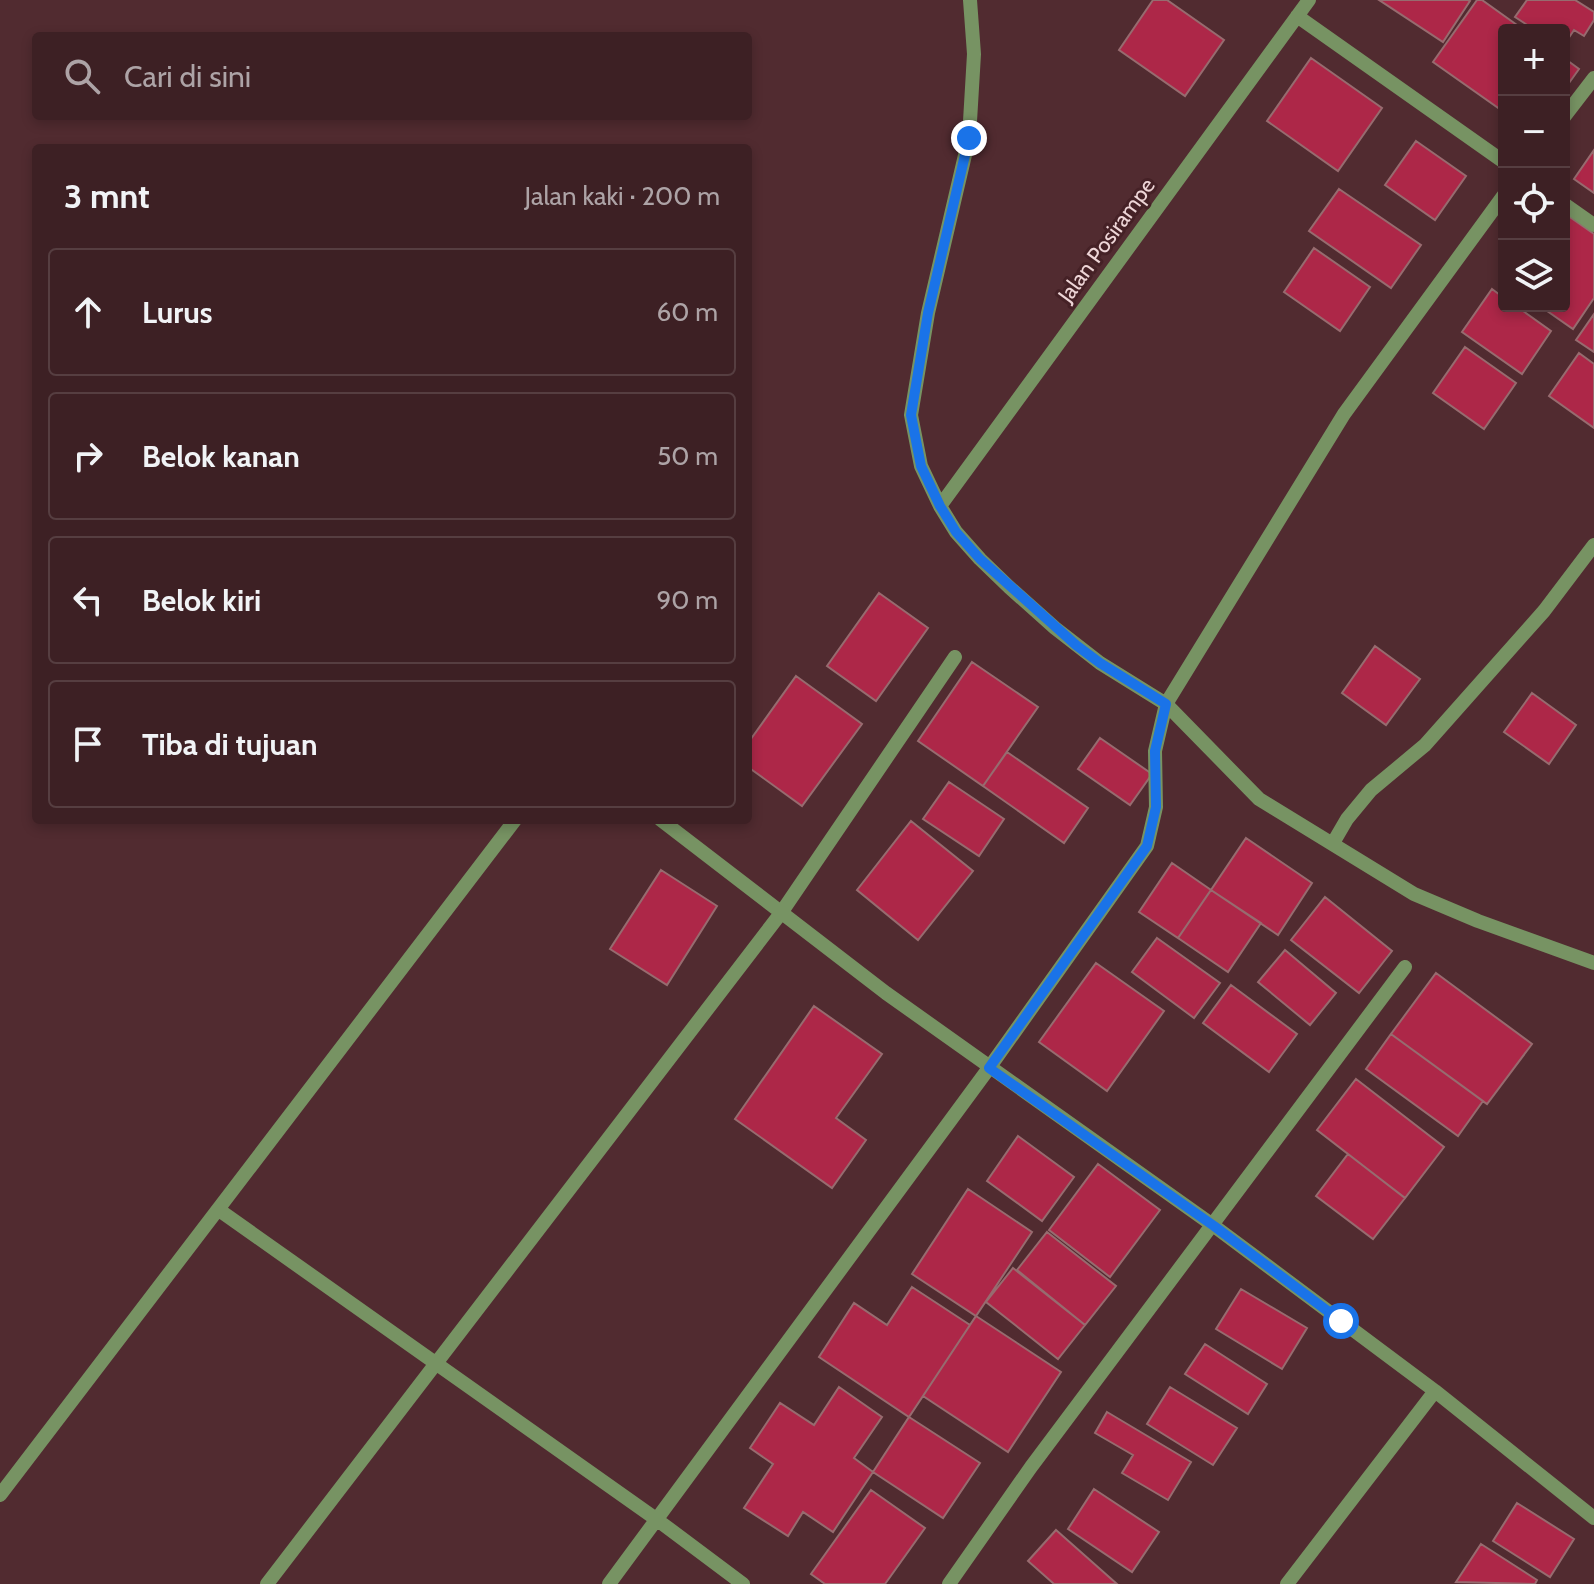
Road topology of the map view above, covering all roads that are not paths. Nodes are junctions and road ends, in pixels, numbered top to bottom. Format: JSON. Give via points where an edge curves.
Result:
{"nodes":[{"id":1,"x":1309,"y":0,"type":"edge"},
{"id":2,"x":974,"y":4,"type":"edge"},
{"id":3,"x":1297,"y":16,"type":"junction"},
{"id":4,"x":1594,"y":78,"type":"edge"},
{"id":5,"x":1570,"y":109,"type":"edge"},
{"id":6,"x":1498,"y":158,"type":"edge"},
{"id":7,"x":1498,"y":203,"type":"edge"},
{"id":8,"x":1570,"y":208,"type":"edge"},
{"id":9,"x":1594,"y":225,"type":"edge"},
{"id":10,"x":940,"y":506,"type":"junction"},
{"id":11,"x":1594,"y":545,"type":"edge"},
{"id":12,"x":955,"y":657,"type":"dead end"},
{"id":13,"x":1166,"y":704,"type":"junction"},
{"id":14,"x":512,"y":824,"type":"edge"},
{"id":15,"x":666,"y":824,"type":"edge"},
{"id":16,"x":1333,"y":843,"type":"junction"},
{"id":17,"x":781,"y":913,"type":"junction"},
{"id":18,"x":1594,"y":963,"type":"edge"},
{"id":19,"x":1405,"y":967,"type":"dead end"},
{"id":20,"x":989,"y":1068,"type":"junction"},
{"id":21,"x":219,"y":1210,"type":"junction"},
{"id":22,"x":1214,"y":1226,"type":"junction"},
{"id":23,"x":436,"y":1361,"type":"junction"},
{"id":24,"x":1435,"y":1391,"type":"junction"},
{"id":25,"x":0,"y":1495,"type":"edge"},
{"id":26,"x":1594,"y":1518,"type":"edge"},
{"id":27,"x":656,"y":1519,"type":"junction"},
{"id":28,"x":267,"y":1584,"type":"edge"},
{"id":29,"x":609,"y":1584,"type":"edge"},
{"id":30,"x":743,"y":1584,"type":"edge"},
{"id":31,"x":949,"y":1584,"type":"edge"},
{"id":32,"x":1287,"y":1584,"type":"edge"}],
"edges":[{"from":1,"to":3,"type":"street","name":"Jalan Posirampe"},
{"from":2,"to":10,"type":"street","via":[[969,138],[928,313],[911,415],[921,466]]},
{"from":3,"to":6,"type":"street"},
{"from":3,"to":10,"type":"street","name":"Jalan Posirampe"},
{"from":4,"to":5,"type":"street"},
{"from":7,"to":13,"type":"street","via":[[1344,414]]},
{"from":8,"to":9,"type":"street"},
{"from":10,"to":13,"type":"street","via":[[980,559],[1055,628]]},
{"from":11,"to":16,"type":"street","via":[[1425,745],[1371,790]]},
{"from":12,"to":17,"type":"street"},
{"from":13,"to":16,"type":"street","via":[[1259,799]]},
{"from":13,"to":20,"type":"street","via":[[1155,751],[1156,807],[1147,846]]},
{"from":14,"to":21,"type":"street"},
{"from":15,"to":17,"type":"street"},
{"from":16,"to":18,"type":"street","via":[[1414,894]]},
{"from":17,"to":20,"type":"street"},
{"from":17,"to":23,"type":"street"},
{"from":19,"to":22,"type":"street"},
{"from":20,"to":22,"type":"street"},
{"from":20,"to":27,"type":"street"},
{"from":21,"to":23,"type":"street"},
{"from":21,"to":25,"type":"street"},
{"from":22,"to":24,"type":"street"},
{"from":22,"to":31,"type":"street"},
{"from":23,"to":27,"type":"street"},
{"from":23,"to":28,"type":"street"},
{"from":24,"to":26,"type":"street"},
{"from":24,"to":32,"type":"street"},
{"from":27,"to":29,"type":"street"},
{"from":27,"to":30,"type":"street"}]}
